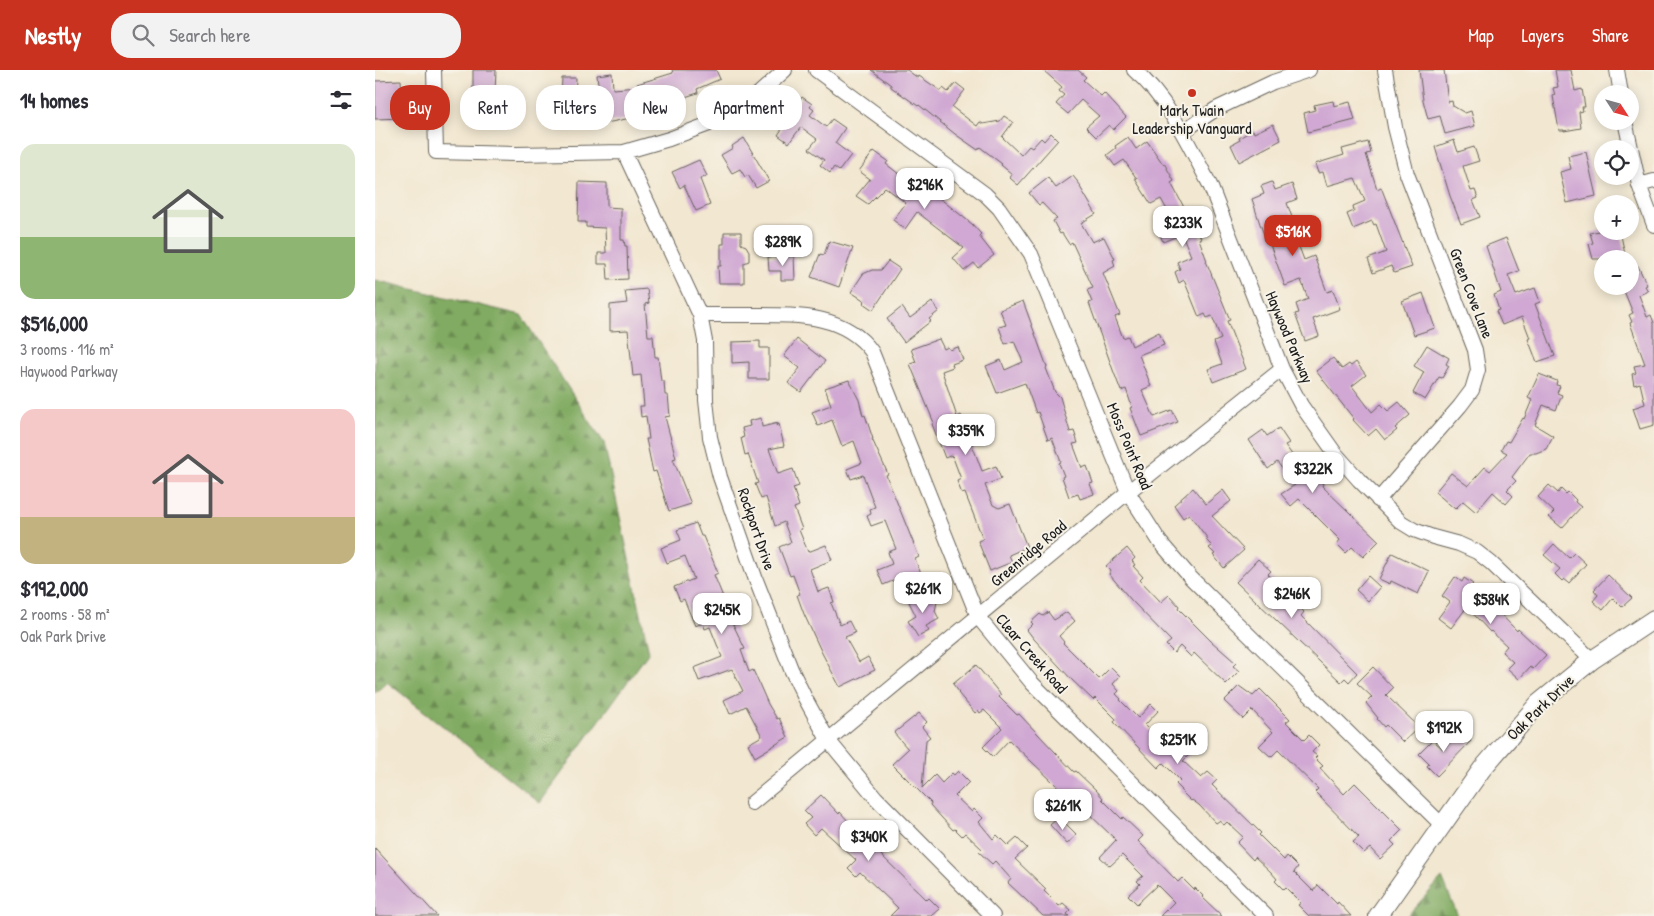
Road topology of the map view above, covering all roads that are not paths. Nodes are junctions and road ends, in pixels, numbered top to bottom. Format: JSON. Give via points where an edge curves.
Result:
{"nodes":[{"id":1,"x":434,"y":70,"type":"edge"},
{"id":2,"x":785,"y":70,"type":"edge"},
{"id":3,"x":816,"y":70,"type":"edge"},
{"id":4,"x":1134,"y":70,"type":"edge"},
{"id":5,"x":1309,"y":70,"type":"edge"},
{"id":6,"x":1385,"y":70,"type":"edge"},
{"id":7,"x":1617,"y":70,"type":"edge"},
{"id":8,"x":1620,"y":85,"type":"edge"},
{"id":9,"x":1182,"y":132,"type":"junction"},
{"id":10,"x":624,"y":152,"type":"junction"},
{"id":11,"x":1654,"y":181,"type":"edge"},
{"id":12,"x":1639,"y":185,"type":"joint"},
{"id":13,"x":1654,"y":225,"type":"edge"},
{"id":14,"x":700,"y":315,"type":"junction"},
{"id":15,"x":1282,"y":369,"type":"junction"},
{"id":16,"x":1128,"y":492,"type":"junction"},
{"id":17,"x":1378,"y":500,"type":"junction"},
{"id":18,"x":978,"y":617,"type":"junction"},
{"id":19,"x":1654,"y":619,"type":"edge"},
{"id":20,"x":1592,"y":660,"type":"junction"},
{"id":21,"x":828,"y":740,"type":"junction"},
{"id":22,"x":752,"y":803,"type":"dead end"},
{"id":23,"x":1442,"y":825,"type":"junction"},
{"id":24,"x":993,"y":916,"type":"edge"},
{"id":25,"x":1265,"y":916,"type":"edge"},
{"id":26,"x":1378,"y":916,"type":"edge"}],
"edges":[{"from":1,"to":10,"type":"street","via":[[436,152]]},
{"from":2,"to":10,"type":"street","via":[[753,98],[720,120]]},
{"from":3,"to":16,"type":"street","name":"Moss Point Road","via":[[985,194],[1017,232],[1041,277]]},
{"from":4,"to":9,"type":"street","name":"Haywood Parkway","via":[[1161,100]]},
{"from":5,"to":9,"type":"street","via":[[1273,82],[1216,109]]},
{"from":6,"to":17,"type":"street","name":"Green Cove Lane","via":[[1407,174],[1475,350],[1478,370],[1472,390]]},
{"from":7,"to":8,"type":"street"},
{"from":9,"to":15,"type":"street","name":"Haywood Parkway","via":[[1209,185]]},
{"from":10,"to":14,"type":"street","name":"Rockport Drive"},
{"from":11,"to":12,"type":"street"},
{"from":12,"to":13,"type":"street"},
{"from":14,"to":18,"type":"street","name":"Clear Creek Road","via":[[792,315],[819,319],[847,328],[865,343],[872,352]]},
{"from":14,"to":21,"type":"street","name":"Rockport Drive","via":[[705,341],[710,437],[720,477],[791,669]]},
{"from":15,"to":16,"type":"street","name":"Greenridge Road"},
{"from":15,"to":17,"type":"street","name":"Haywood Parkway","via":[[1301,405],[1335,453]]},
{"from":16,"to":18,"type":"street","name":"Greenridge Road"},
{"from":16,"to":23,"type":"street","name":"Moss Point Road","via":[[1160,542],[1191,578]]},
{"from":17,"to":20,"type":"street","name":"Haywood Parkway","via":[[1414,530],[1477,552]]},
{"from":18,"to":21,"type":"street","name":"Greenridge Road"},
{"from":18,"to":25,"type":"street","name":"Clear Creek Road","via":[[1032,683]]},
{"from":19,"to":20,"type":"street","name":"Oak Park Drive"},
{"from":20,"to":23,"type":"street","name":"Oak Park Drive","via":[[1539,704],[1509,736]]},
{"from":21,"to":22,"type":"street","name":"Greenridge Road"},
{"from":21,"to":24,"type":"street","name":"Rockport Drive","via":[[876,798]]},
{"from":23,"to":26,"type":"street","name":"Oak Park Drive"}]}
